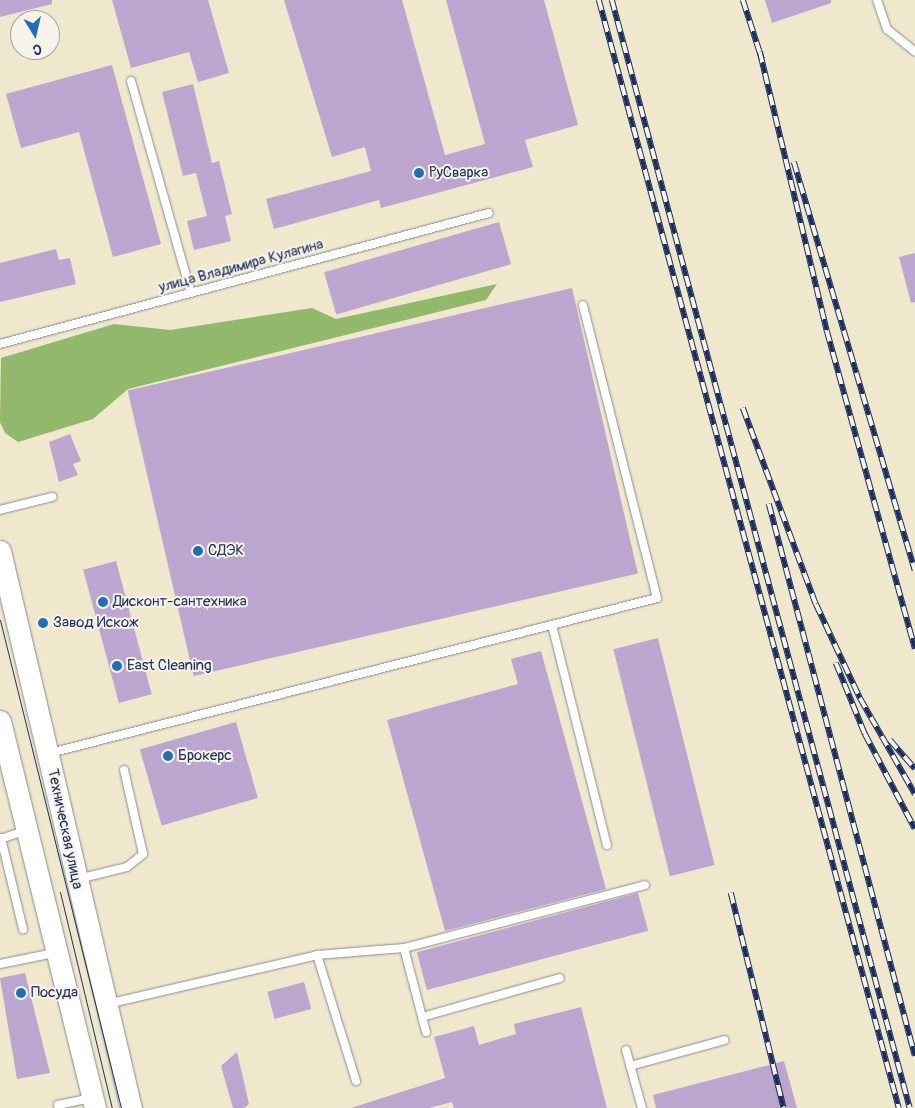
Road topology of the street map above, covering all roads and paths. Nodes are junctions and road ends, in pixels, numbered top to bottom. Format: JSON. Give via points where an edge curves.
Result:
{"nodes":[{"id":1,"x":877,"y":0,"type":"edge"},
{"id":2,"x":915,"y":52,"type":"edge"},
{"id":3,"x":132,"y":81,"type":"dead end"},
{"id":4,"x":489,"y":213,"type":"dead end"},
{"id":5,"x":191,"y":293,"type":"junction"},
{"id":6,"x":583,"y":305,"type":"dead end"},
{"id":7,"x":0,"y":344,"type":"edge"},
{"id":8,"x":52,"y":497,"type":"dead end"},
{"id":9,"x":0,"y":510,"type":"edge"},
{"id":10,"x":0,"y":551,"type":"edge"},
{"id":11,"x":552,"y":625,"type":"junction"},
{"id":12,"x":0,"y":721,"type":"edge"},
{"id":13,"x":48,"y":753,"type":"junction"},
{"id":14,"x":124,"y":770,"type":"dead end"},
{"id":15,"x":26,"y":830,"type":"junction"},
{"id":16,"x":0,"y":839,"type":"edge"},
{"id":17,"x":607,"y":845,"type":"dead end"},
{"id":18,"x":75,"y":879,"type":"junction"},
{"id":19,"x":646,"y":884,"type":"dead end"},
{"id":20,"x":24,"y":929,"type":"dead end"},
{"id":21,"x":404,"y":948,"type":"junction"},
{"id":22,"x":56,"y":952,"type":"junction"},
{"id":23,"x":317,"y":956,"type":"junction"},
{"id":24,"x":0,"y":964,"type":"edge"},
{"id":25,"x":560,"y":978,"type":"dead end"},
{"id":26,"x":105,"y":1005,"type":"junction"},
{"id":27,"x":422,"y":1017,"type":"junction"},
{"id":28,"x":426,"y":1032,"type":"dead end"},
{"id":29,"x":725,"y":1040,"type":"dead end"},
{"id":30,"x":626,"y":1050,"type":"dead end"},
{"id":31,"x":630,"y":1066,"type":"junction"},
{"id":32,"x":356,"y":1081,"type":"dead end"},
{"id":33,"x":94,"y":1102,"type":"edge"},
{"id":34,"x":58,"y":1105,"type":"dead end"},
{"id":35,"x":131,"y":1108,"type":"edge"},
{"id":36,"x":642,"y":1108,"type":"edge"}],
"edges":[{"from":1,"to":2,"type":"lane","via":[[887,29]]},
{"from":3,"to":5,"type":"lane"},
{"from":4,"to":5,"type":"lane","name":"улица Владимира Кулагина"},
{"from":5,"to":7,"type":"lane","name":"улица Владимира Кулагина"},
{"from":6,"to":11,"type":"lane","via":[[657,598]]},
{"from":8,"to":9,"type":"lane"},
{"from":10,"to":13,"type":"main road","name":"Техническая улица"},
{"from":11,"to":13,"type":"lane"},
{"from":11,"to":17,"type":"lane"},
{"from":12,"to":15,"type":"main road"},
{"from":13,"to":18,"type":"main road","name":"Техническая улица"},
{"from":14,"to":18,"type":"lane","via":[[143,854],[127,867]]},
{"from":15,"to":16,"type":"lane"},
{"from":15,"to":22,"type":"main road"},
{"from":16,"to":20,"type":"lane"},
{"from":18,"to":26,"type":"main road","name":"Техническая улица"},
{"from":19,"to":21,"type":"lane"},
{"from":21,"to":23,"type":"lane"},
{"from":21,"to":27,"type":"lane"},
{"from":22,"to":24,"type":"lane"},
{"from":22,"to":33,"type":"main road"},
{"from":23,"to":26,"type":"lane"},
{"from":23,"to":32,"type":"lane"},
{"from":25,"to":27,"type":"lane"},
{"from":26,"to":35,"type":"main road","name":"Техническая улица"},
{"from":27,"to":28,"type":"lane"},
{"from":29,"to":31,"type":"lane"},
{"from":30,"to":31,"type":"lane"},
{"from":31,"to":36,"type":"lane"},
{"from":33,"to":34,"type":"lane"}]}
